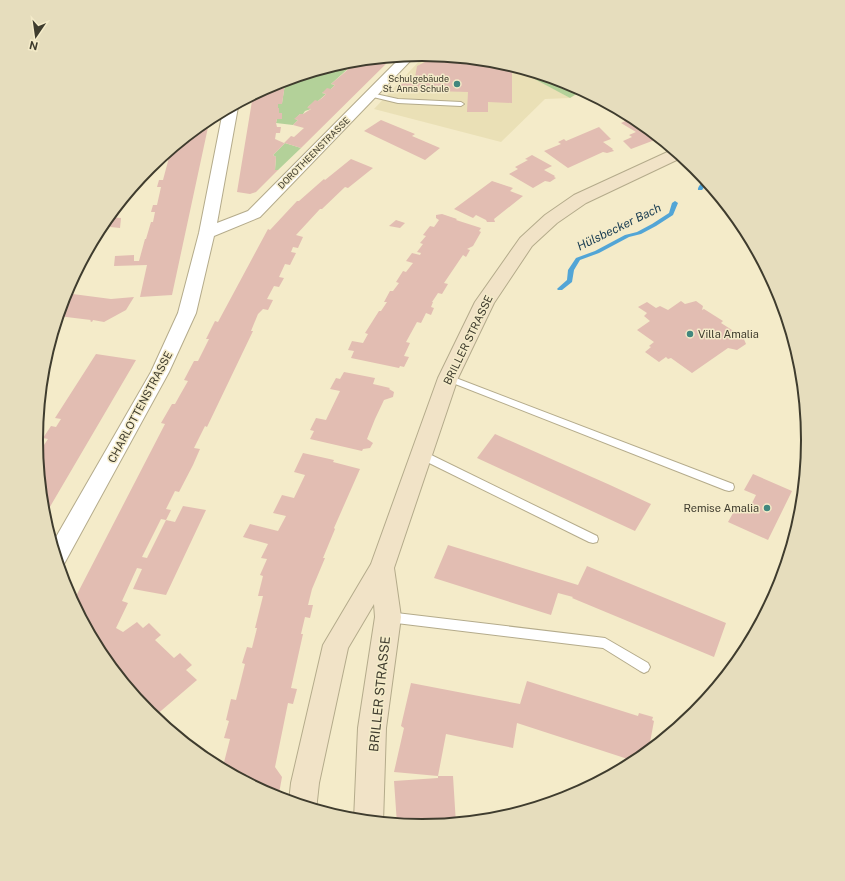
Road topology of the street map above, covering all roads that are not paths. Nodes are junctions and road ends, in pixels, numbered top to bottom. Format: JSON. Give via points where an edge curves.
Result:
{"nodes":[{"id":1,"x":403,"y":62,"type":"edge"},
{"id":2,"x":371,"y":95,"type":"junction"},
{"id":3,"x":461,"y":104,"type":"dead end"},
{"id":4,"x":230,"y":114,"type":"edge"},
{"id":5,"x":673,"y":155,"type":"edge"},
{"id":6,"x":207,"y":233,"type":"junction"},
{"id":7,"x":448,"y":378,"type":"junction"},
{"id":8,"x":421,"y":454,"type":"junction"},
{"id":9,"x":729,"y":487,"type":"dead end"},
{"id":10,"x":593,"y":539,"type":"dead end"},
{"id":11,"x":60,"y":551,"type":"edge"},
{"id":12,"x":382,"y":568,"type":"junction"},
{"id":13,"x":388,"y":617,"type":"junction"},
{"id":14,"x":644,"y":666,"type":"dead end"},
{"id":15,"x":303,"y":801,"type":"edge"},
{"id":16,"x":369,"y":816,"type":"edge"}],
"edges":[{"from":1,"to":2,"type":"street","name":"DOROTHEENSTRASSE"},
{"from":2,"to":3,"type":"lane","via":[[398,101]]},
{"from":2,"to":6,"type":"street","name":"DOROTHEENSTRASSE","via":[[254,214]]},
{"from":4,"to":6,"type":"street","name":"CHARLOTTENSTRASSE"},
{"from":5,"to":7,"type":"main road","name":"BRILLER STRASSE","via":[[580,199],[526,242],[485,302]]},
{"from":6,"to":11,"type":"street","name":"CHARLOTTENSTRASSE","via":[[187,313],[160,372]]},
{"from":7,"to":8,"type":"main road","name":"BRILLER STRASSE"},
{"from":7,"to":9,"type":"lane"},
{"from":8,"to":10,"type":"lane"},
{"from":8,"to":12,"type":"main road","name":"BRILLER STRASSE"},
{"from":12,"to":13,"type":"main road","name":"BRILLER STRASSE"},
{"from":12,"to":15,"type":"main road","name":"BRILLER STRASSE","via":[[336,645],[305,783]]},
{"from":13,"to":14,"type":"lane","via":[[605,643]]},
{"from":13,"to":16,"type":"main road","name":"BRILLER STRASSE","via":[[372,728]]}]}
